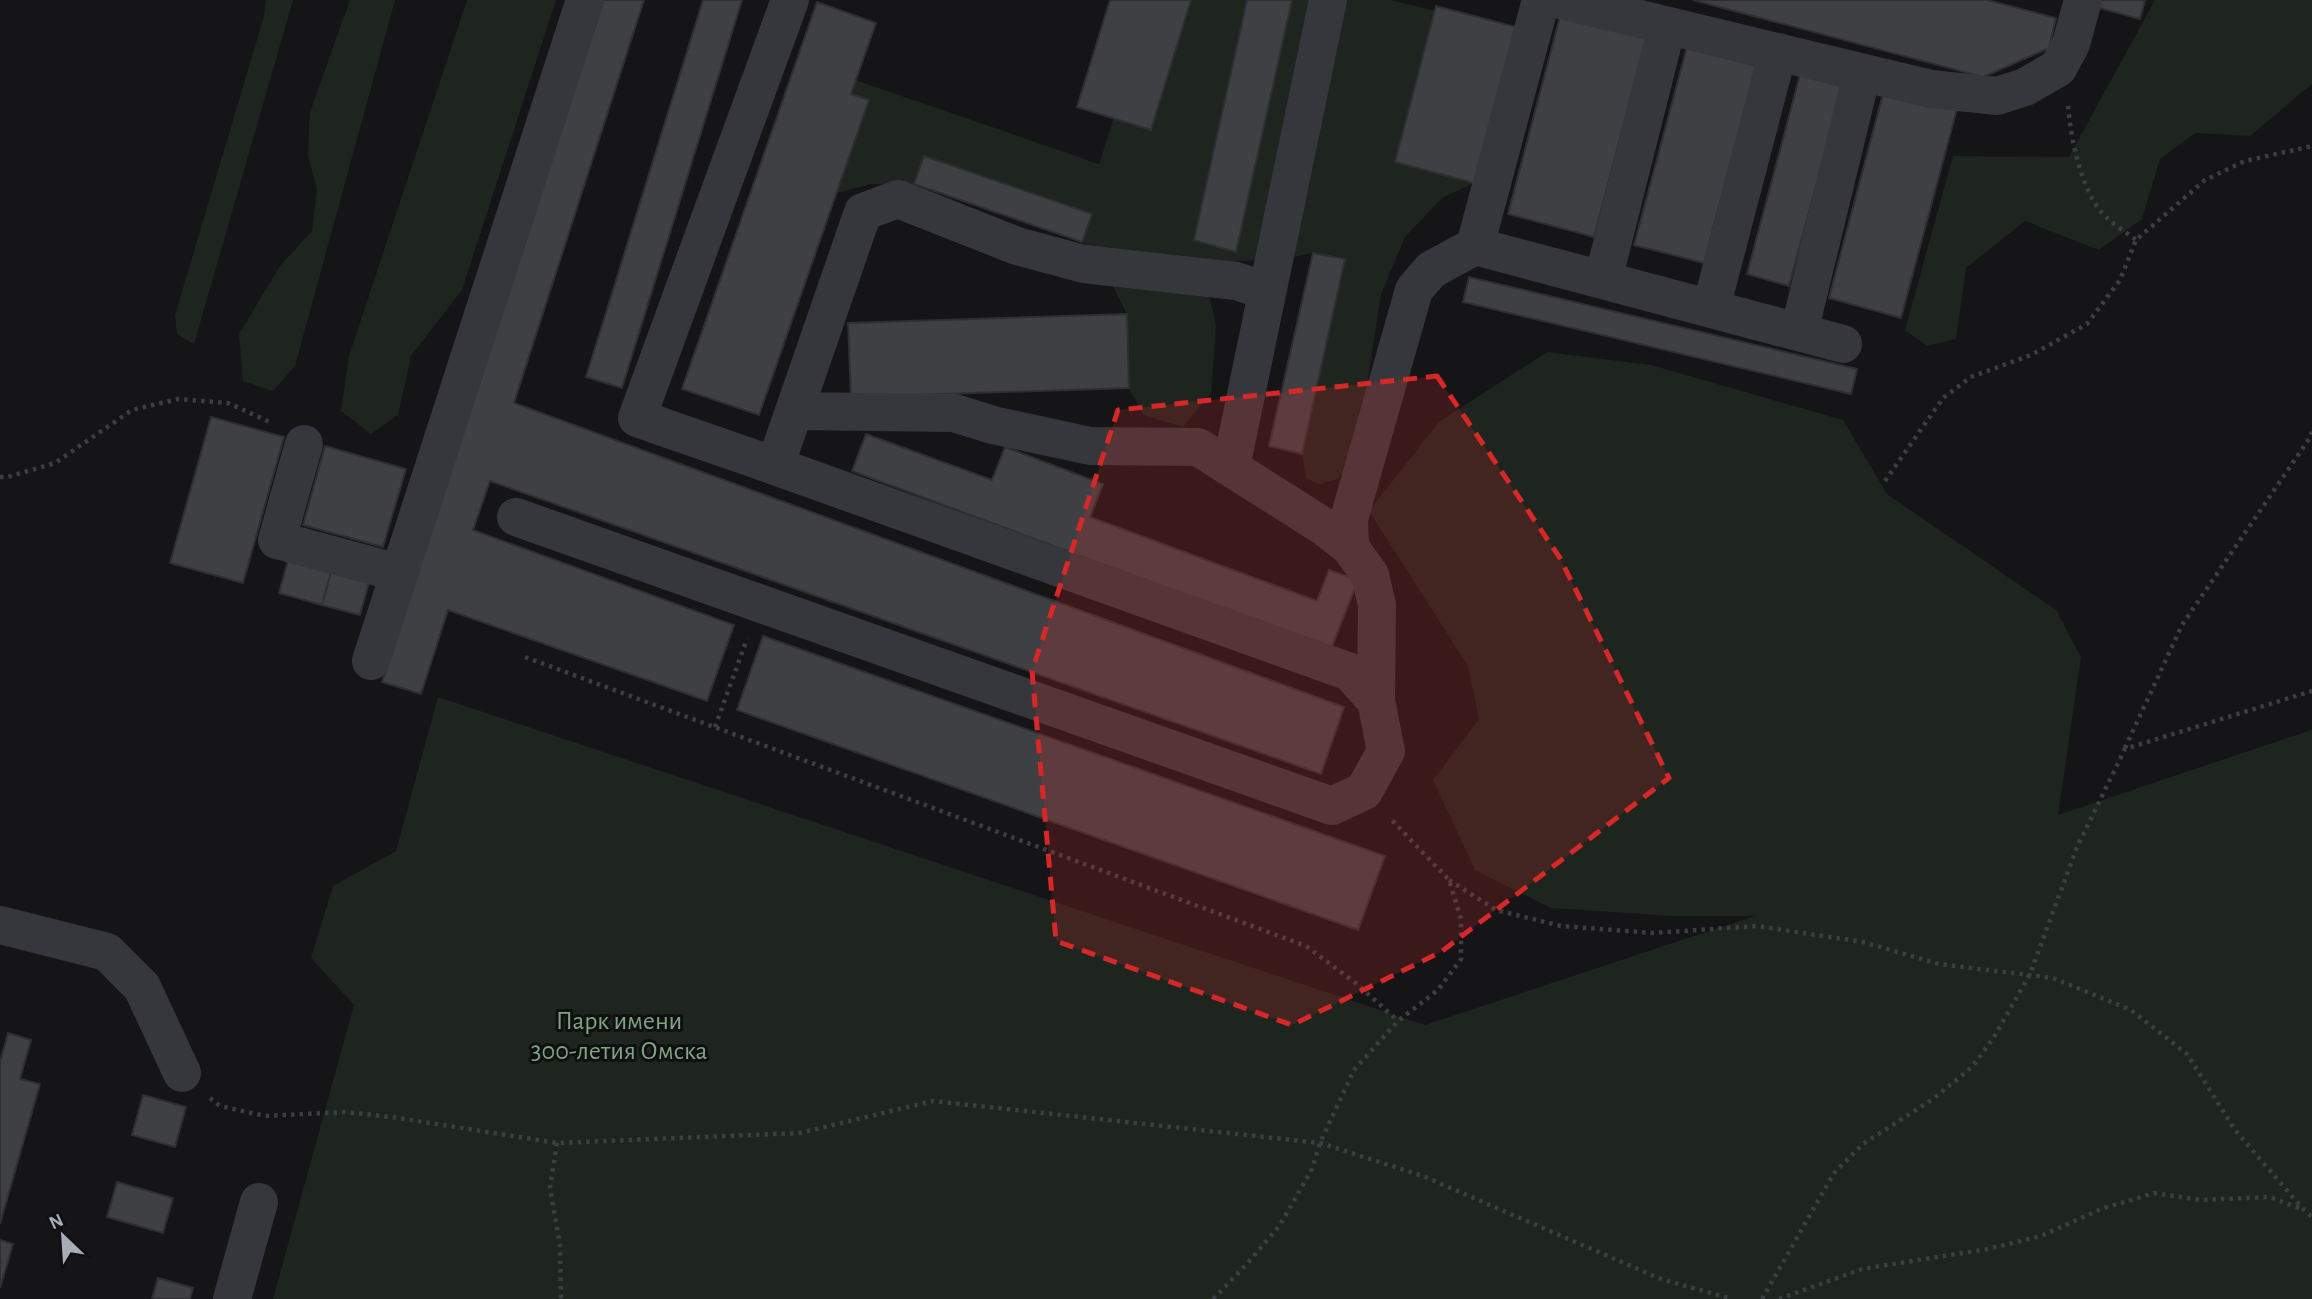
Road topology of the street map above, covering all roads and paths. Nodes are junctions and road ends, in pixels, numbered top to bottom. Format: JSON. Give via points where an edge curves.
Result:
{"nodes":[{"id":1,"x":585,"y":0,"type":"edge"},
{"id":2,"x":790,"y":0,"type":"edge"},
{"id":3,"x":1328,"y":0,"type":"edge"},
{"id":4,"x":1541,"y":0,"type":"edge"},
{"id":5,"x":1561,"y":0,"type":"edge"},
{"id":6,"x":2083,"y":0,"type":"edge"},
{"id":7,"x":1667,"y":26,"type":"junction"},
{"id":8,"x":1778,"y":52,"type":"junction"},
{"id":9,"x":1862,"y":72,"type":"junction"},
{"id":10,"x":2068,"y":103,"type":"dead end"},
{"id":11,"x":2312,"y":146,"type":"edge"},
{"id":12,"x":2136,"y":240,"type":"junction"},
{"id":13,"x":1475,"y":246,"type":"junction"},
{"id":14,"x":1603,"y":280,"type":"junction"},
{"id":15,"x":1267,"y":290,"type":"junction"},
{"id":16,"x":1711,"y":309,"type":"junction"},
{"id":17,"x":1799,"y":332,"type":"junction"},
{"id":18,"x":1843,"y":344,"type":"dead end"},
{"id":19,"x":794,"y":411,"type":"junction"},
{"id":20,"x":2312,"y":432,"type":"edge"},
{"id":21,"x":304,"y":444,"type":"joint"},
{"id":22,"x":775,"y":466,"type":"junction"},
{"id":23,"x":1231,"y":467,"type":"junction"},
{"id":24,"x":0,"y":477,"type":"edge"},
{"id":25,"x":1885,"y":481,"type":"dead end"},
{"id":26,"x":516,"y":517,"type":"dead end"},
{"id":27,"x":1350,"y":547,"type":"junction"},
{"id":28,"x":399,"y":573,"type":"junction"},
{"id":29,"x":760,"y":603,"type":"junction"},
{"id":30,"x":525,"y":657,"type":"dead end"},
{"id":31,"x":371,"y":661,"type":"dead end"},
{"id":32,"x":2312,"y":691,"type":"edge"},
{"id":33,"x":1376,"y":701,"type":"junction"},
{"id":34,"x":715,"y":727,"type":"junction"},
{"id":35,"x":2125,"y":749,"type":"junction"},
{"id":36,"x":1364,"y":791,"type":"junction"},
{"id":37,"x":1449,"y":880,"type":"junction"},
{"id":38,"x":0,"y":925,"type":"edge"},
{"id":39,"x":2030,"y":974,"type":"junction"},
{"id":40,"x":1398,"y":1021,"type":"junction"},
{"id":41,"x":182,"y":1073,"type":"joint"},
{"id":42,"x":558,"y":1143,"type":"junction"},
{"id":43,"x":1320,"y":1143,"type":"junction"},
{"id":44,"x":259,"y":1202,"type":"dead end"},
{"id":45,"x":2303,"y":1209,"type":"junction"},
{"id":46,"x":2312,"y":1217,"type":"edge"},
{"id":47,"x":232,"y":1299,"type":"edge"},
{"id":48,"x":561,"y":1299,"type":"edge"},
{"id":49,"x":1213,"y":1299,"type":"edge"},
{"id":50,"x":1732,"y":1299,"type":"edge"},
{"id":51,"x":1762,"y":1299,"type":"edge"},
{"id":52,"x":1779,"y":1299,"type":"edge"}],
"edges":[{"from":1,"to":28,"type":"lane"},
{"from":2,"to":22,"type":"lane","via":[[637,418]]},
{"from":3,"to":15,"type":"lane"},
{"from":4,"to":13,"type":"lane"},
{"from":5,"to":7,"type":"lane"},
{"from":6,"to":9,"type":"lane","via":[[2071,44],[2058,68],[2025,87],[1997,96],[1931,89]]},
{"from":7,"to":8,"type":"lane"},
{"from":7,"to":14,"type":"lane"},
{"from":8,"to":9,"type":"lane"},
{"from":8,"to":16,"type":"lane"},
{"from":9,"to":17,"type":"lane"},
{"from":10,"to":12,"type":"path","via":[[2070,134],[2088,188],[2104,216]]},
{"from":11,"to":12,"type":"path","via":[[2245,161],[2204,180]]},
{"from":12,"to":25,"type":"path","via":[[2120,280],[2087,324],[2031,355],[1971,377],[1943,397]]},
{"from":13,"to":14,"type":"lane"},
{"from":13,"to":27,"type":"lane","via":[[1432,270],[1414,290],[1349,519]]},
{"from":14,"to":16,"type":"lane"},
{"from":15,"to":19,"type":"lane","via":[[1236,281],[1084,264],[1017,246],[898,199],[863,212]]},
{"from":15,"to":23,"type":"lane"},
{"from":16,"to":17,"type":"lane"},
{"from":17,"to":18,"type":"lane"},
{"from":19,"to":22,"type":"lane"},
{"from":19,"to":23,"type":"lane","via":[[954,413],[1090,446],[1198,447]]},
{"from":20,"to":35,"type":"path","via":[[2182,625]]},
{"from":21,"to":24,"type":"path","via":[[228,403],[178,399],[132,410],[55,463]]},
{"from":21,"to":28,"type":"lane","via":[[277,540]]},
{"from":22,"to":33,"type":"lane","via":[[1350,672]]},
{"from":23,"to":27,"type":"lane"},
{"from":26,"to":29,"type":"lane"},
{"from":27,"to":33,"type":"lane","via":[[1370,575],[1377,605]]},
{"from":28,"to":31,"type":"lane"},
{"from":29,"to":34,"type":"path"},
{"from":29,"to":36,"type":"lane","via":[[1332,806]]},
{"from":30,"to":34,"type":"path"},
{"from":32,"to":35,"type":"path"},
{"from":33,"to":36,"type":"lane","via":[[1386,751]]},
{"from":34,"to":40,"type":"path","via":[[1306,946]]},
{"from":35,"to":39,"type":"path","via":[[2077,847]]},
{"from":36,"to":37,"type":"path"},
{"from":37,"to":39,"type":"path","via":[[1496,910],[1561,926],[1653,933],[1757,926],[1863,942],[1939,964]]},
{"from":37,"to":40,"type":"path","via":[[1461,919],[1461,959],[1438,990]]},
{"from":38,"to":41,"type":"lane","via":[[107,952],[142,988]]},
{"from":39,"to":45,"type":"path","via":[[2053,978],[2131,1010],[2187,1054],[2235,1130]]},
{"from":39,"to":51,"type":"path","via":[[1972,1067],[1933,1099],[1863,1144],[1834,1173]]},
{"from":40,"to":43,"type":"path","via":[[1354,1070]]},
{"from":41,"to":42,"type":"path","via":[[220,1106],[265,1116],[345,1112]]},
{"from":42,"to":43,"type":"path","via":[[800,1133],[933,1101]]},
{"from":42,"to":48,"type":"path","via":[[550,1188],[560,1245]]},
{"from":43,"to":49,"type":"path","via":[[1312,1169],[1280,1224]]},
{"from":43,"to":50,"type":"path","via":[[1423,1176],[1661,1279]]},
{"from":44,"to":47,"type":"lane"},
{"from":45,"to":46,"type":"path"},
{"from":45,"to":52,"type":"path","via":[[2269,1197],[2201,1200],[2154,1193],[2101,1209],[2040,1236],[1862,1269]]}]}
